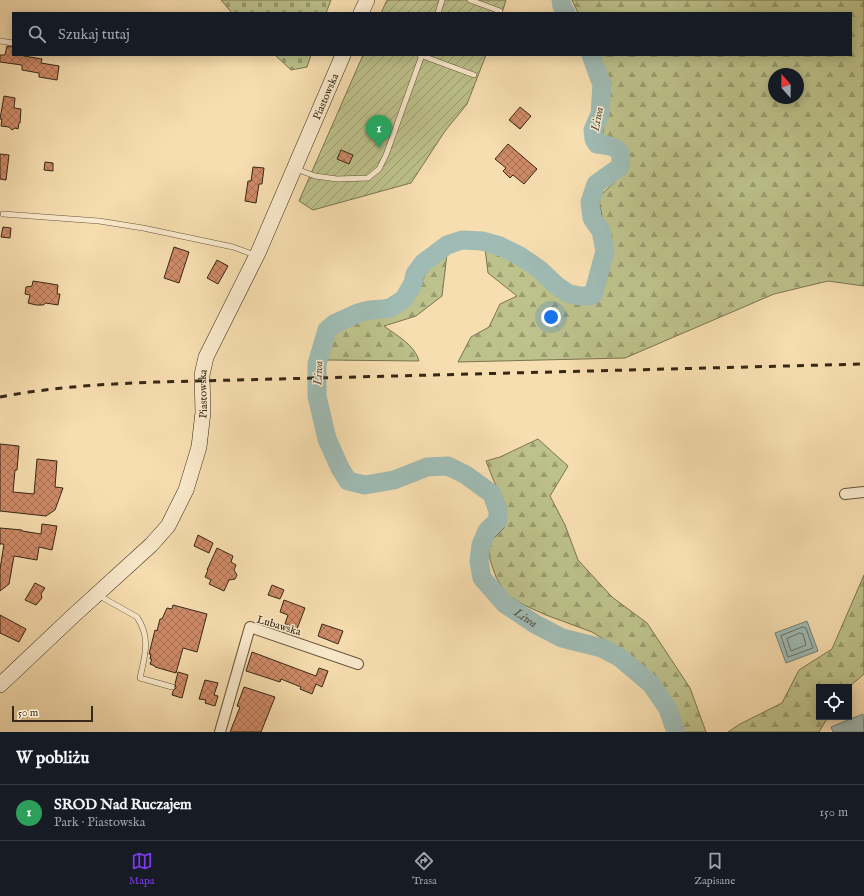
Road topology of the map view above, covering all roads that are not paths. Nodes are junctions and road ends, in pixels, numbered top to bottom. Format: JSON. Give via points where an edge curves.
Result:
{"nodes":[{"id":1,"x":367,"y":0,"type":"edge"},
{"id":2,"x":442,"y":0,"type":"edge"},
{"id":3,"x":470,"y":0,"type":"edge"},
{"id":4,"x":500,"y":11,"type":"dead end"},
{"id":5,"x":361,"y":12,"type":"edge"},
{"id":6,"x":438,"y":12,"type":"edge"},
{"id":7,"x":0,"y":41,"type":"edge"},
{"id":8,"x":12,"y":43,"type":"edge"},
{"id":9,"x":343,"y":56,"type":"edge"},
{"id":10,"x":421,"y":56,"type":"edge"},
{"id":11,"x":424,"y":56,"type":"edge"},
{"id":12,"x":474,"y":75,"type":"dead end"},
{"id":13,"x":294,"y":168,"type":"junction"},
{"id":14,"x":3,"y":214,"type":"dead end"},
{"id":15,"x":256,"y":255,"type":"junction"},
{"id":16,"x":864,"y":492,"type":"edge"},
{"id":17,"x":844,"y":494,"type":"dead end"},
{"id":18,"x":97,"y":594,"type":"junction"},
{"id":19,"x":358,"y":664,"type":"dead end"},
{"id":20,"x":0,"y":684,"type":"edge"},
{"id":21,"x":172,"y":687,"type":"dead end"},
{"id":22,"x":220,"y":732,"type":"edge"}],
"edges":[{"from":1,"to":5,"type":"street"},
{"from":2,"to":6,"type":"lane"},
{"from":3,"to":4,"type":"lane"},
{"from":7,"to":8,"type":"lane"},
{"from":9,"to":13,"type":"street","name":"Piastowska"},
{"from":10,"to":13,"type":"lane","via":[[379,169],[368,178],[337,179],[311,175]]},
{"from":11,"to":12,"type":"lane"},
{"from":13,"to":15,"type":"street","name":"Piastowska"},
{"from":14,"to":15,"type":"lane","via":[[99,221],[143,228],[233,247]]},
{"from":15,"to":18,"type":"street","name":"Piastowska","via":[[206,357],[202,375],[203,412],[200,441],[178,508],[168,526],[152,545]]},
{"from":16,"to":17,"type":"street"},
{"from":18,"to":20,"type":"street","name":"Piastowska"},
{"from":18,"to":21,"type":"lane","via":[[137,616],[141,623],[147,641],[140,678]]},
{"from":19,"to":22,"type":"street","name":"Lubawska","via":[[250,627]]}]}
